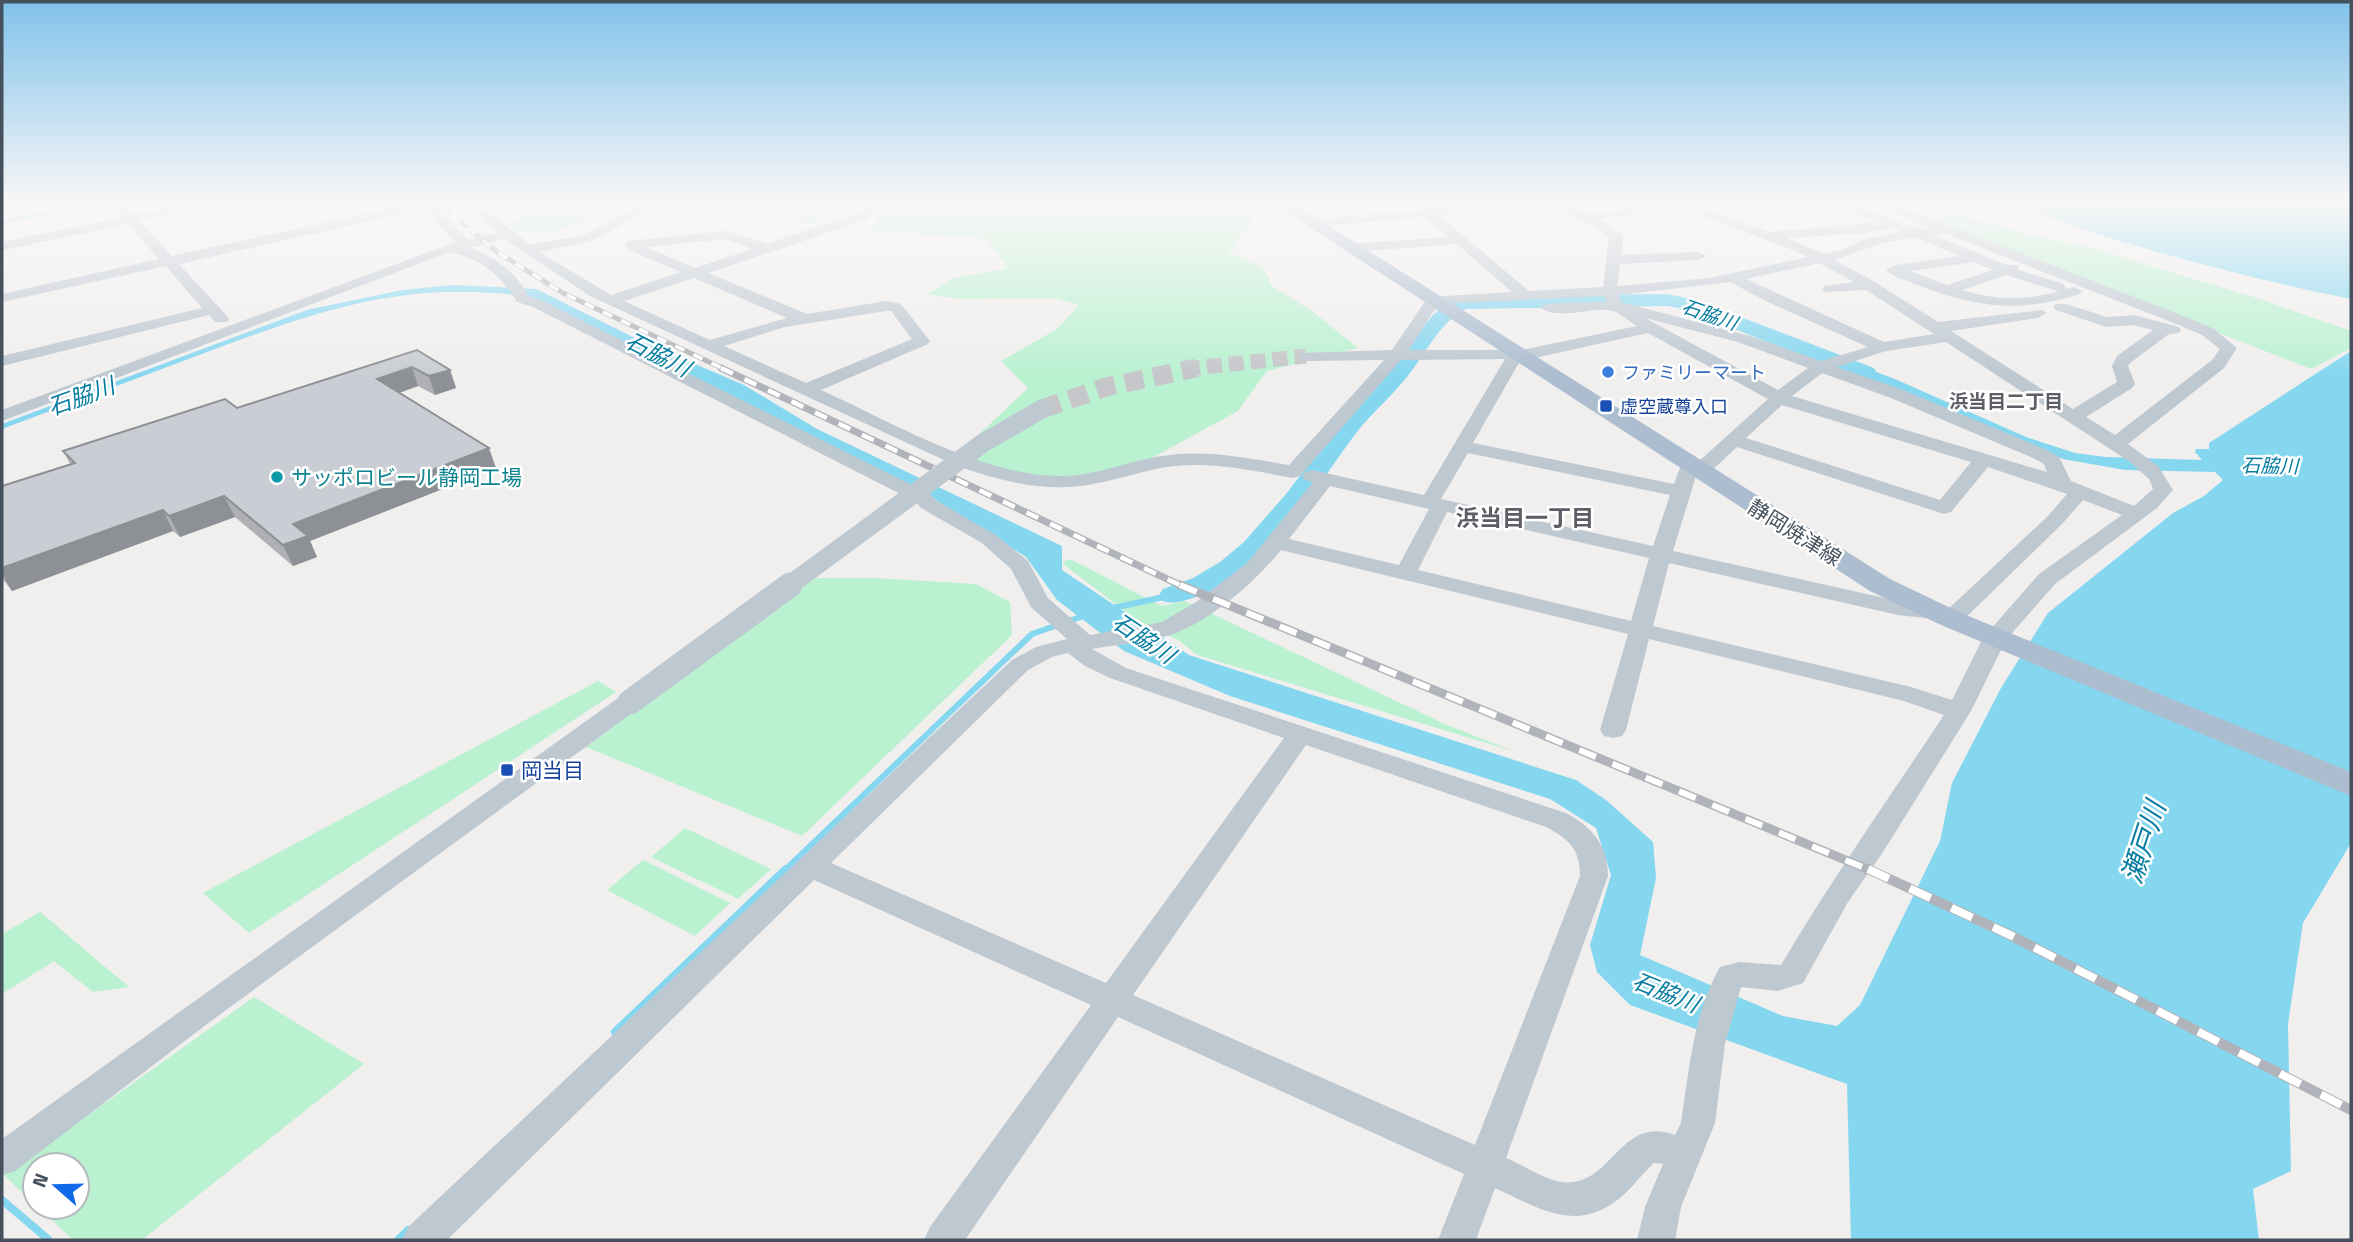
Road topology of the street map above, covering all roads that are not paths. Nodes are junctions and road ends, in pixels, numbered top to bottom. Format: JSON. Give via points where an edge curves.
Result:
{"nodes":[{"id":1,"x":174,"y":260,"type":"edge"},
{"id":2,"x":420,"y":260,"type":"edge"},
{"id":3,"x":484,"y":260,"type":"edge"},
{"id":4,"x":544,"y":260,"type":"edge"},
{"id":5,"x":665,"y":260,"type":"edge"},
{"id":6,"x":732,"y":260,"type":"edge"},
{"id":7,"x":1370,"y":260,"type":"edge"},
{"id":8,"x":1484,"y":260,"type":"edge"},
{"id":9,"x":1615,"y":260,"type":"edge"},
{"id":10,"x":1808,"y":260,"type":"edge"},
{"id":11,"x":1825,"y":260,"type":"edge"},
{"id":12,"x":1963,"y":260,"type":"edge"},
{"id":13,"x":1981,"y":260,"type":"edge"},
{"id":14,"x":2027,"y":260,"type":"edge"},
{"id":15,"x":169,"y":261,"type":"junction"},
{"id":16,"x":1727,"y":262,"type":"dead end"},
{"id":17,"x":2035,"y":263,"type":"junction"},
{"id":18,"x":1894,"y":270,"type":"junction"},
{"id":19,"x":2006,"y":270,"type":"junction"},
{"id":20,"x":694,"y":272,"type":"junction"},
{"id":21,"x":1743,"y":276,"type":"junction"},
{"id":22,"x":1855,"y":276,"type":"junction"},
{"id":23,"x":2090,"y":284,"type":"junction"},
{"id":24,"x":1870,"y":285,"type":"junction"},
{"id":25,"x":1829,"y":289,"type":"dead end"},
{"id":26,"x":2074,"y":292,"type":"junction"},
{"id":27,"x":1954,"y":293,"type":"junction"},
{"id":28,"x":1525,"y":295,"type":"junction"},
{"id":29,"x":2,"y":298,"type":"edge"},
{"id":30,"x":1612,"y":298,"type":"junction"},
{"id":31,"x":611,"y":300,"type":"junction"},
{"id":32,"x":2045,"y":301,"type":"junction"},
{"id":33,"x":1904,"y":306,"type":"junction"},
{"id":34,"x":2061,"y":307,"type":"junction"},
{"id":35,"x":1446,"y":308,"type":"junction"},
{"id":36,"x":212,"y":310,"type":"junction"},
{"id":37,"x":804,"y":319,"type":"junction"},
{"id":38,"x":1651,"y":328,"type":"junction"},
{"id":39,"x":2166,"y":328,"type":"junction"},
{"id":40,"x":233,"y":331,"type":"junction"},
{"id":41,"x":1944,"y":332,"type":"junction"},
{"id":42,"x":2206,"y":340,"type":"junction"},
{"id":43,"x":710,"y":345,"type":"junction"},
{"id":44,"x":1882,"y":347,"type":"junction"},
{"id":45,"x":2229,"y":348,"type":"junction"},
{"id":46,"x":1517,"y":355,"type":"junction"},
{"id":47,"x":1306,"y":356,"type":"tunnel mouth"},
{"id":48,"x":1400,"y":356,"type":"junction"},
{"id":49,"x":2,"y":361,"type":"edge"},
{"id":50,"x":1828,"y":363,"type":"junction"},
{"id":51,"x":808,"y":389,"type":"junction"},
{"id":52,"x":1779,"y":398,"type":"junction"},
{"id":53,"x":1042,"y":410,"type":"tunnel mouth"},
{"id":54,"x":2,"y":416,"type":"edge"},
{"id":55,"x":2074,"y":416,"type":"junction"},
{"id":56,"x":1962,"y":421,"type":"junction"},
{"id":57,"x":1734,"y":440,"type":"junction"},
{"id":58,"x":1461,"y":446,"type":"junction"},
{"id":59,"x":1940,"y":447,"type":"junction"},
{"id":60,"x":2124,"y":450,"type":"junction"},
{"id":61,"x":1983,"y":460,"type":"junction"},
{"id":62,"x":1695,"y":468,"type":"junction"},
{"id":63,"x":1293,"y":472,"type":"junction"},
{"id":64,"x":1325,"y":480,"type":"junction"},
{"id":65,"x":2070,"y":489,"type":"junction"},
{"id":66,"x":1681,"y":491,"type":"junction"},
{"id":67,"x":1435,"y":504,"type":"junction"},
{"id":68,"x":2137,"y":514,"type":"junction"},
{"id":69,"x":1275,"y":542,"type":"junction"},
{"id":70,"x":1661,"y":554,"type":"junction"},
{"id":71,"x":1406,"y":573,"type":"junction"},
{"id":72,"x":1943,"y":616,"type":"junction"},
{"id":73,"x":1641,"y":630,"type":"junction"},
{"id":74,"x":1071,"y":634,"type":"junction"},
{"id":75,"x":2001,"y":640,"type":"junction"},
{"id":76,"x":1959,"y":711,"type":"junction"},
{"id":77,"x":1613,"y":730,"type":"dead end"},
{"id":78,"x":1300,"y":734,"type":"junction"},
{"id":79,"x":2351,"y":785,"type":"edge"},
{"id":80,"x":810,"y":866,"type":"junction"},
{"id":81,"x":1112,"y":1001,"type":"junction"},
{"id":82,"x":1685,"y":1158,"type":"junction"},
{"id":83,"x":2,"y":1159,"type":"edge"},
{"id":84,"x":1484,"y":1167,"type":"junction"},
{"id":85,"x":421,"y":1240,"type":"edge"},
{"id":86,"x":943,"y":1240,"type":"edge"},
{"id":87,"x":1457,"y":1240,"type":"edge"},
{"id":88,"x":1656,"y":1240,"type":"edge"}],
"edges":[{"from":1,"to":15,"type":"street"},
{"from":2,"to":40,"type":"street"},
{"from":3,"to":74,"type":"street","via":[[517,286],[522,299],[923,498],[989,539],[1020,566],[1040,602]]},
{"from":4,"to":31,"type":"street"},
{"from":5,"to":20,"type":"street"},
{"from":6,"to":20,"type":"street"},
{"from":7,"to":35,"type":"main road","name":"静岡焼津線"},
{"from":8,"to":28,"type":"street"},
{"from":9,"to":30,"type":"street"},
{"from":10,"to":21,"type":"street"},
{"from":11,"to":22,"type":"street"},
{"from":12,"to":18,"type":"street"},
{"from":13,"to":19,"type":"street"},
{"from":14,"to":17,"type":"street"},
{"from":15,"to":29,"type":"street"},
{"from":15,"to":36,"type":"street"},
{"from":16,"to":21,"type":"street"},
{"from":17,"to":19,"type":"street"},
{"from":17,"to":23,"type":"street"},
{"from":18,"to":22,"type":"street"},
{"from":18,"to":27,"type":"street"},
{"from":19,"to":26,"type":"street"},
{"from":19,"to":27,"type":"street"},
{"from":20,"to":31,"type":"street"},
{"from":20,"to":37,"type":"street"},
{"from":21,"to":30,"type":"street"},
{"from":21,"to":44,"type":"street","via":[[1773,299]]},
{"from":22,"to":24,"type":"street"},
{"from":23,"to":26,"type":"street"},
{"from":23,"to":45,"type":"street","via":[[2185,321]]},
{"from":24,"to":25,"type":"street"},
{"from":24,"to":33,"type":"street"},
{"from":26,"to":32,"type":"street"},
{"from":26,"to":42,"type":"street","via":[[2150,314]]},
{"from":27,"to":32,"type":"street","via":[[1990,302]]},
{"from":27,"to":33,"type":"street","via":[[1930,303]]},
{"from":28,"to":30,"type":"street"},
{"from":28,"to":35,"type":"street"},
{"from":30,"to":35,"type":"street","via":[[1583,309]]},
{"from":30,"to":38,"type":"street"},
{"from":30,"to":50,"type":"street"},
{"from":31,"to":43,"type":"street"},
{"from":32,"to":34,"type":"street"},
{"from":33,"to":41,"type":"street"},
{"from":34,"to":39,"type":"street","via":[[2106,322],[2134,320]]},
{"from":34,"to":41,"type":"street"},
{"from":35,"to":46,"type":"main road","name":"静岡焼津線"},
{"from":35,"to":48,"type":"street","via":[[1416,330]]},
{"from":36,"to":40,"type":"street"},
{"from":36,"to":49,"type":"street"},
{"from":37,"to":43,"type":"street"},
{"from":37,"to":51,"type":"street","via":[[896,307],[922,341]]},
{"from":38,"to":46,"type":"street"},
{"from":38,"to":52,"type":"street"},
{"from":39,"to":42,"type":"street"},
{"from":39,"to":55,"type":"street","via":[[2123,360],[2120,366],[2126,384]]},
{"from":40,"to":54,"type":"street"},
{"from":41,"to":44,"type":"street"},
{"from":41,"to":55,"type":"street"},
{"from":42,"to":45,"type":"street"},
{"from":43,"to":51,"type":"street"},
{"from":44,"to":50,"type":"street"},
{"from":45,"to":60,"type":"street","via":[[2218,364]]},
{"from":46,"to":48,"type":"street"},
{"from":46,"to":58,"type":"street"},
{"from":46,"to":62,"type":"main road","name":"静岡焼津線"},
{"from":47,"to":48,"type":"street"},
{"from":48,"to":63,"type":"street"},
{"from":50,"to":52,"type":"street"},
{"from":50,"to":56,"type":"street"},
{"from":51,"to":63,"type":"street","via":[[964,462],[1014,478],[1082,481],[1154,462],[1196,458]]},
{"from":52,"to":57,"type":"street"},
{"from":52,"to":59,"type":"street"},
{"from":53,"to":83,"type":"street","bridge":true,"via":[[983,443]]},
{"from":55,"to":60,"type":"street"},
{"from":56,"to":59,"type":"street"},
{"from":56,"to":65,"type":"street","via":[[2052,461]]},
{"from":57,"to":61,"type":"street","via":[[1944,508]]},
{"from":57,"to":62,"type":"street"},
{"from":58,"to":66,"type":"street"},
{"from":58,"to":67,"type":"street"},
{"from":59,"to":61,"type":"street"},
{"from":60,"to":68,"type":"street","via":[[2162,483],[2163,490]]},
{"from":61,"to":65,"type":"street"},
{"from":62,"to":66,"type":"street"},
{"from":62,"to":72,"type":"main road","name":"静岡焼津線","via":[[1880,585]]},
{"from":63,"to":64,"type":"street"},
{"from":64,"to":67,"type":"street"},
{"from":64,"to":69,"type":"street"},
{"from":65,"to":68,"type":"street"},
{"from":65,"to":72,"type":"street","via":[[2054,520]]},
{"from":66,"to":70,"type":"street"},
{"from":67,"to":70,"type":"street"},
{"from":67,"to":71,"type":"street"},
{"from":68,"to":75,"type":"street","via":[[2047,579]]},
{"from":69,"to":71,"type":"street"},
{"from":69,"to":74,"type":"street","via":[[1255,568],[1169,628]]},
{"from":70,"to":72,"type":"street"},
{"from":70,"to":73,"type":"street"},
{"from":71,"to":73,"type":"street"},
{"from":72,"to":75,"type":"main road","name":"静岡焼津線"},
{"from":73,"to":76,"type":"street","via":[[1911,695]]},
{"from":73,"to":77,"type":"street"},
{"from":74,"to":78,"type":"street","via":[[1093,661],[1118,673]]},
{"from":74,"to":80,"type":"street","via":[[1020,665]]},
{"from":75,"to":76,"type":"street"},
{"from":75,"to":79,"type":"main road","name":"静岡焼津線"},
{"from":76,"to":82,"type":"street","via":[[1838,894],[1792,974],[1778,979],[1741,973],[1731,976],[1709,1044],[1698,1123]]},
{"from":78,"to":81,"type":"street"},
{"from":78,"to":84,"type":"street","via":[[1556,820],[1582,836],[1595,859],[1594,876]]},
{"from":80,"to":81,"type":"street"},
{"from":80,"to":85,"type":"street"},
{"from":81,"to":84,"type":"street"},
{"from":81,"to":86,"type":"street"},
{"from":82,"to":84,"type":"street","via":[[1667,1148],[1648,1147],[1608,1186],[1578,1200],[1559,1199]]},
{"from":82,"to":88,"type":"street","via":[[1663,1208]]},
{"from":84,"to":87,"type":"street"}]}
